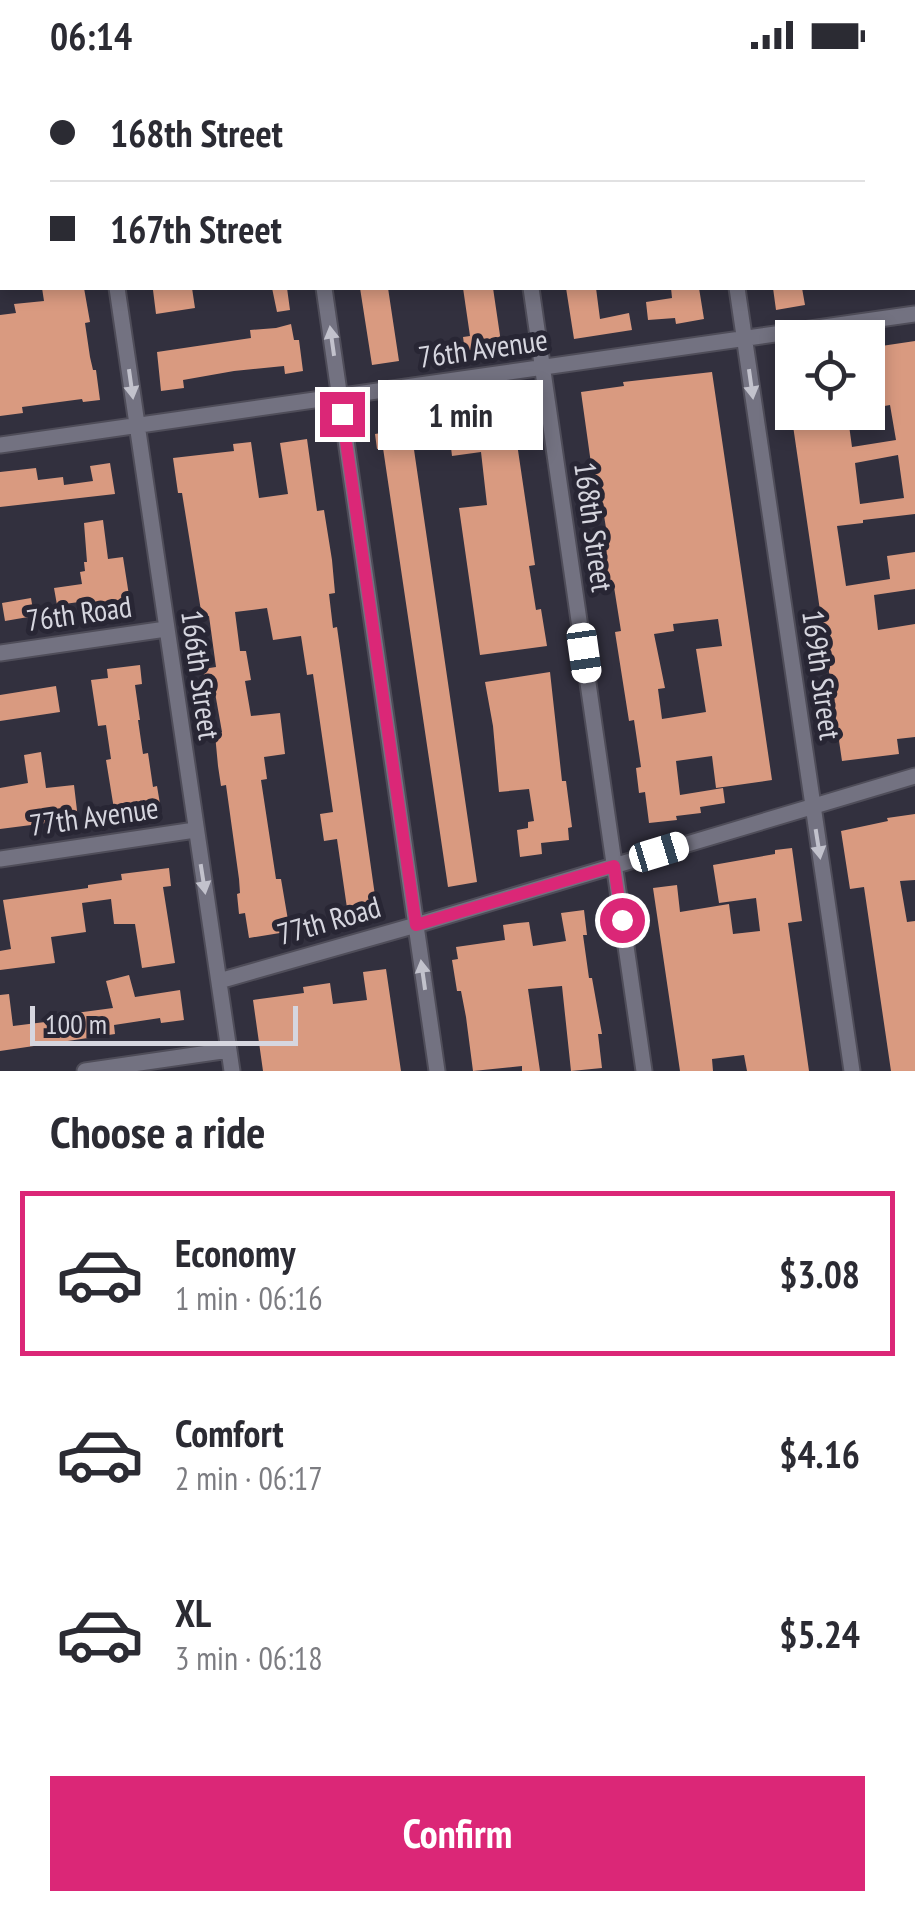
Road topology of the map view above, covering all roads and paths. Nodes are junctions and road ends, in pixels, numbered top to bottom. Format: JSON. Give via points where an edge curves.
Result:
{"nodes":[{"id":1,"x":117,"y":290,"type":"edge"},
{"id":2,"x":324,"y":290,"type":"edge"},
{"id":3,"x":530,"y":290,"type":"edge"},
{"id":4,"x":737,"y":290,"type":"edge"},
{"id":5,"x":915,"y":314,"type":"edge"},
{"id":6,"x":744,"y":338,"type":"junction"},
{"id":7,"x":542,"y":368,"type":"junction"},
{"id":8,"x":340,"y":398,"type":"junction"},
{"id":9,"x":137,"y":426,"type":"junction"},
{"id":10,"x":0,"y":446,"type":"edge"},
{"id":11,"x":166,"y":629,"type":"junction"},
{"id":12,"x":0,"y":654,"type":"edge"},
{"id":13,"x":915,"y":776,"type":"edge"},
{"id":14,"x":812,"y":806,"type":"junction"},
{"id":15,"x":195,"y":830,"type":"junction"},
{"id":16,"x":0,"y":859,"type":"edge"},
{"id":17,"x":614,"y":866,"type":"junction"},
{"id":18,"x":416,"y":925,"type":"junction"},
{"id":19,"x":218,"y":981,"type":"junction"},
{"id":20,"x":228,"y":1050,"type":"junction"},
{"id":21,"x":84,"y":1071,"type":"edge"},
{"id":22,"x":232,"y":1071,"type":"edge"},
{"id":23,"x":438,"y":1071,"type":"edge"},
{"id":24,"x":644,"y":1071,"type":"edge"},
{"id":25,"x":852,"y":1071,"type":"edge"}],
"edges":[{"from":1,"to":9,"type":"street","name":"166th Street","one_way":true},
{"from":8,"to":2,"type":"street","one_way":true},
{"from":3,"to":7,"type":"street","name":"168th Street"},
{"from":4,"to":6,"type":"street","name":"169th Street"},
{"from":5,"to":6,"type":"street","name":"76th Avenue"},
{"from":6,"to":7,"type":"street","name":"76th Avenue"},
{"from":6,"to":14,"type":"street","name":"169th Street","one_way":true},
{"from":7,"to":8,"type":"street","name":"76th Avenue"},
{"from":7,"to":17,"type":"street","name":"168th Street"},
{"from":8,"to":9,"type":"street","name":"76th Avenue"},
{"from":8,"to":18,"type":"street"},
{"from":9,"to":10,"type":"street","name":"76th Avenue"},
{"from":9,"to":11,"type":"street","name":"166th Street"},
{"from":11,"to":12,"type":"street","name":"76th Road"},
{"from":11,"to":15,"type":"street","name":"166th Street"},
{"from":13,"to":14,"type":"street","name":"77th Road"},
{"from":14,"to":17,"type":"street","name":"77th Road"},
{"from":14,"to":25,"type":"street","name":"169th Street","one_way":true},
{"from":15,"to":16,"type":"street","name":"77th Avenue"},
{"from":15,"to":19,"type":"street","name":"166th Street","one_way":true},
{"from":17,"to":18,"type":"street","name":"77th Road"},
{"from":17,"to":24,"type":"street","name":"168th Street"},
{"from":18,"to":19,"type":"street","name":"77th Road"},
{"from":23,"to":18,"type":"street","one_way":true},
{"from":19,"to":20,"type":"street","name":"166th Street"},
{"from":20,"to":21,"type":"street"},
{"from":20,"to":22,"type":"street","name":"166th Street"}]}
